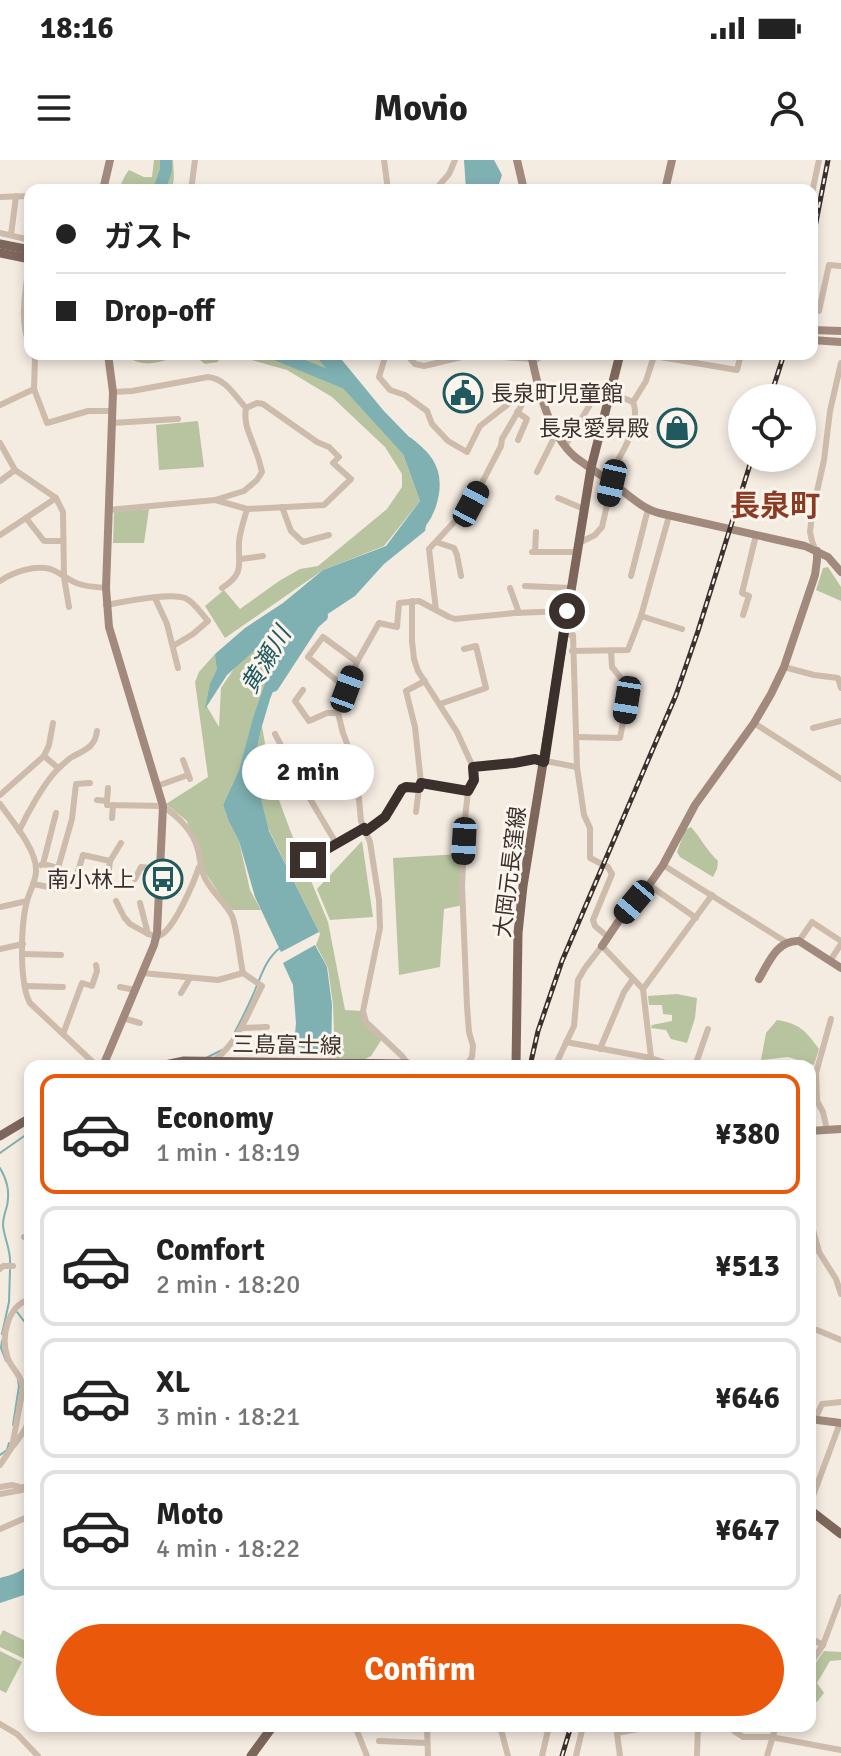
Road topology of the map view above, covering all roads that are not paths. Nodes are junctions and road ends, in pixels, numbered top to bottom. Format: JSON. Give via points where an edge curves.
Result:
{"nodes":[{"id":1,"x":110,"y":160,"type":"edge"},
{"id":2,"x":195,"y":160,"type":"edge"},
{"id":3,"x":384,"y":160,"type":"edge"},
{"id":4,"x":455,"y":160,"type":"edge"},
{"id":5,"x":517,"y":160,"type":"edge"},
{"id":6,"x":672,"y":160,"type":"edge"},
{"id":7,"x":819,"y":160,"type":"edge"},
{"id":8,"x":104,"y":184,"type":"edge"},
{"id":9,"x":192,"y":184,"type":"edge"},
{"id":10,"x":387,"y":184,"type":"edge"},
{"id":11,"x":440,"y":184,"type":"edge"},
{"id":12,"x":523,"y":184,"type":"edge"},
{"id":13,"x":666,"y":184,"type":"edge"},
{"id":14,"x":814,"y":184,"type":"edge"},
{"id":15,"x":16,"y":196,"type":"junction"},
{"id":16,"x":24,"y":196,"type":"edge"},
{"id":17,"x":0,"y":197,"type":"edge"},
{"id":18,"x":0,"y":233,"type":"edge"},
{"id":19,"x":11,"y":235,"type":"junction"},
{"id":20,"x":24,"y":238,"type":"edge"},
{"id":21,"x":0,"y":244,"type":"edge"},
{"id":22,"x":24,"y":249,"type":"edge"},
{"id":23,"x":0,"y":253,"type":"edge"},
{"id":24,"x":24,"y":258,"type":"edge"},
{"id":25,"x":841,"y":266,"type":"edge"},
{"id":26,"x":819,"y":311,"type":"dead end"},
{"id":27,"x":818,"y":330,"type":"edge"},
{"id":28,"x":841,"y":331,"type":"edge"},
{"id":29,"x":818,"y":340,"type":"edge"},
{"id":30,"x":841,"y":342,"type":"edge"},
{"id":31,"x":35,"y":360,"type":"edge"},
{"id":32,"x":109,"y":360,"type":"edge"},
{"id":33,"x":384,"y":360,"type":"edge"},
{"id":34,"x":411,"y":360,"type":"edge"},
{"id":35,"x":449,"y":360,"type":"edge"},
{"id":36,"x":532,"y":360,"type":"edge"},
{"id":37,"x":618,"y":360,"type":"edge"},
{"id":38,"x":653,"y":360,"type":"edge"},
{"id":39,"x":678,"y":360,"type":"edge"},
{"id":40,"x":740,"y":360,"type":"edge"},
{"id":41,"x":841,"y":363,"type":"edge"},
{"id":42,"x":34,"y":389,"type":"junction"},
{"id":43,"x":535,"y":389,"type":"junction"},
{"id":44,"x":610,"y":391,"type":"junction"},
{"id":45,"x":113,"y":392,"type":"junction"},
{"id":46,"x":633,"y":402,"type":"junction"},
{"id":47,"x":0,"y":405,"type":"edge"},
{"id":48,"x":246,"y":408,"type":"junction"},
{"id":49,"x":112,"y":411,"type":"junction"},
{"id":50,"x":830,"y":411,"type":"junction"},
{"id":51,"x":517,"y":412,"type":"junction"},
{"id":52,"x":841,"y":412,"type":"edge"},
{"id":53,"x":178,"y":419,"type":"dead end"},
{"id":54,"x":112,"y":423,"type":"junction"},
{"id":55,"x":557,"y":432,"type":"junction"},
{"id":56,"x":518,"y":440,"type":"dead end"},
{"id":57,"x":0,"y":443,"type":"edge"},
{"id":58,"x":565,"y":446,"type":"junction"},
{"id":59,"x":591,"y":468,"type":"junction"},
{"id":60,"x":15,"y":470,"type":"junction"},
{"id":61,"x":537,"y":472,"type":"dead end"},
{"id":62,"x":0,"y":481,"type":"edge"},
{"id":63,"x":610,"y":481,"type":"junction"},
{"id":64,"x":56,"y":498,"type":"junction"},
{"id":65,"x":558,"y":498,"type":"dead end"},
{"id":66,"x":215,"y":500,"type":"junction"},
{"id":67,"x":282,"y":507,"type":"junction"},
{"id":68,"x":247,"y":509,"type":"junction"},
{"id":69,"x":584,"y":509,"type":"junction"},
{"id":70,"x":648,"y":509,"type":"junction"},
{"id":71,"x":108,"y":510,"type":"junction"},
{"id":72,"x":669,"y":516,"type":"junction"},
{"id":73,"x":26,"y":518,"type":"junction"},
{"id":74,"x":536,"y":532,"type":"dead end"},
{"id":75,"x":0,"y":535,"type":"edge"},
{"id":76,"x":329,"y":535,"type":"dead end"},
{"id":77,"x":756,"y":535,"type":"junction"},
{"id":78,"x":62,"y":541,"type":"junction"},
{"id":79,"x":436,"y":542,"type":"junction"},
{"id":80,"x":578,"y":548,"type":"junction"},
{"id":81,"x":817,"y":551,"type":"junction"},
{"id":82,"x":263,"y":556,"type":"dead end"},
{"id":83,"x":241,"y":559,"type":"junction"},
{"id":84,"x":623,"y":562,"type":"dead end"},
{"id":85,"x":634,"y":565,"type":"junction"},
{"id":86,"x":841,"y":572,"type":"edge"},
{"id":87,"x":461,"y":576,"type":"dead end"},
{"id":88,"x":631,"y":576,"type":"dead end"},
{"id":89,"x":64,"y":577,"type":"junction"},
{"id":90,"x":0,"y":581,"type":"edge"},
{"id":91,"x":525,"y":586,"type":"dead end"},
{"id":92,"x":106,"y":588,"type":"junction"},
{"id":93,"x":222,"y":588,"type":"dead end"},
{"id":94,"x":510,"y":588,"type":"dead end"},
{"id":95,"x":571,"y":588,"type":"junction"},
{"id":96,"x":155,"y":598,"type":"junction"},
{"id":97,"x":412,"y":601,"type":"junction"},
{"id":98,"x":106,"y":605,"type":"junction"},
{"id":99,"x":69,"y":607,"type":"dead end"},
{"id":100,"x":436,"y":610,"type":"junction"},
{"id":101,"x":567,"y":611,"type":"junction"},
{"id":102,"x":519,"y":613,"type":"junction"},
{"id":103,"x":743,"y":615,"type":"dead end"},
{"id":104,"x":641,"y":616,"type":"junction"},
{"id":105,"x":682,"y":629,"type":"dead end"},
{"id":106,"x":173,"y":646,"type":"junction"},
{"id":107,"x":464,"y":649,"type":"dead end"},
{"id":108,"x":567,"y":651,"type":"junction"},
{"id":109,"x":611,"y":651,"type":"junction"},
{"id":110,"x":357,"y":662,"type":"junction"},
{"id":111,"x":784,"y":667,"type":"junction"},
{"id":112,"x":178,"y":668,"type":"dead end"},
{"id":113,"x":425,"y":681,"type":"junction"},
{"id":114,"x":841,"y":688,"type":"edge"},
{"id":115,"x":347,"y":689,"type":"junction"},
{"id":116,"x":303,"y":690,"type":"dead end"},
{"id":117,"x":440,"y":704,"type":"junction"},
{"id":118,"x":338,"y":713,"type":"junction"},
{"id":119,"x":841,"y":721,"type":"edge"},
{"id":120,"x":53,"y":723,"type":"dead end"},
{"id":121,"x":754,"y":723,"type":"junction"},
{"id":122,"x":813,"y":728,"type":"dead end"},
{"id":123,"x":97,"y":731,"type":"dead end"},
{"id":124,"x":275,"y":734,"type":"dead end"},
{"id":125,"x":577,"y":737,"type":"junction"},
{"id":126,"x":44,"y":756,"type":"junction"},
{"id":127,"x":183,"y":760,"type":"dead end"},
{"id":128,"x":544,"y":762,"type":"junction"},
{"id":129,"x":473,"y":767,"type":"junction"},
{"id":130,"x":577,"y":767,"type":"junction"},
{"id":131,"x":58,"y":768,"type":"junction"},
{"id":132,"x":841,"y":779,"type":"edge"},
{"id":133,"x":90,"y":783,"type":"dead end"},
{"id":134,"x":157,"y":786,"type":"junction"},
{"id":135,"x":420,"y":786,"type":"junction"},
{"id":136,"x":108,"y":788,"type":"dead end"},
{"id":137,"x":468,"y":791,"type":"junction"},
{"id":138,"x":0,"y":795,"type":"edge"},
{"id":139,"x":97,"y":800,"type":"dead end"},
{"id":140,"x":110,"y":803,"type":"junction"},
{"id":141,"x":0,"y":804,"type":"edge"},
{"id":142,"x":163,"y":806,"type":"junction"},
{"id":143,"x":416,"y":812,"type":"dead end"},
{"id":144,"x":56,"y":813,"type":"dead end"},
{"id":145,"x":112,"y":818,"type":"dead end"},
{"id":146,"x":365,"y":830,"type":"junction"},
{"id":147,"x":19,"y":831,"type":"junction"},
{"id":148,"x":121,"y":843,"type":"dead end"},
{"id":149,"x":336,"y":843,"type":"junction"},
{"id":150,"x":308,"y":860,"type":"dead end"},
{"id":151,"x":110,"y":861,"type":"junction"},
{"id":152,"x":39,"y":865,"type":"junction"},
{"id":153,"x":663,"y":865,"type":"junction"},
{"id":154,"x":200,"y":866,"type":"junction"},
{"id":155,"x":160,"y":869,"type":"junction"},
{"id":156,"x":108,"y":876,"type":"dead end"},
{"id":157,"x":135,"y":879,"type":"dead end"},
{"id":158,"x":33,"y":884,"type":"junction"},
{"id":159,"x":649,"y":885,"type":"junction"},
{"id":160,"x":712,"y":895,"type":"junction"},
{"id":161,"x":27,"y":901,"type":"junction"},
{"id":162,"x":116,"y":901,"type":"dead end"},
{"id":163,"x":140,"y":903,"type":"dead end"},
{"id":164,"x":0,"y":907,"type":"edge"},
{"id":165,"x":696,"y":918,"type":"junction"},
{"id":166,"x":152,"y":935,"type":"junction"},
{"id":167,"x":608,"y":937,"type":"junction"},
{"id":168,"x":799,"y":941,"type":"junction"},
{"id":169,"x":786,"y":942,"type":"junction"},
{"id":170,"x":841,"y":942,"type":"edge"},
{"id":171,"x":23,"y":944,"type":"junction"},
{"id":172,"x":602,"y":946,"type":"junction"},
{"id":173,"x":0,"y":949,"type":"edge"},
{"id":174,"x":23,"y":954,"type":"junction"},
{"id":175,"x":61,"y":955,"type":"dead end"},
{"id":176,"x":830,"y":961,"type":"junction"},
{"id":177,"x":96,"y":965,"type":"dead end"},
{"id":178,"x":841,"y":968,"type":"edge"},
{"id":179,"x":142,"y":973,"type":"junction"},
{"id":180,"x":243,"y":973,"type":"junction"},
{"id":181,"x":190,"y":978,"type":"junction"},
{"id":182,"x":633,"y":979,"type":"junction"},
{"id":183,"x":759,"y":979,"type":"dead end"},
{"id":184,"x":25,"y":986,"type":"junction"},
{"id":185,"x":63,"y":987,"type":"dead end"},
{"id":186,"x":120,"y":987,"type":"dead end"},
{"id":187,"x":643,"y":989,"type":"junction"},
{"id":188,"x":135,"y":990,"type":"junction"},
{"id":189,"x":181,"y":993,"type":"dead end"},
{"id":190,"x":123,"y":1018,"type":"junction"},
{"id":191,"x":831,"y":1019,"type":"dead end"},
{"id":192,"x":140,"y":1023,"type":"dead end"},
{"id":193,"x":267,"y":1027,"type":"dead end"},
{"id":194,"x":241,"y":1028,"type":"junction"},
{"id":195,"x":708,"y":1029,"type":"dead end"},
{"id":196,"x":63,"y":1034,"type":"junction"},
{"id":197,"x":566,"y":1042,"type":"junction"},
{"id":198,"x":600,"y":1049,"type":"junction"},
{"id":199,"x":651,"y":1058,"type":"junction"},
{"id":200,"x":93,"y":1060,"type":"edge"},
{"id":201,"x":103,"y":1060,"type":"edge"},
{"id":202,"x":211,"y":1060,"type":"edge"},
{"id":203,"x":406,"y":1060,"type":"edge"},
{"id":204,"x":470,"y":1060,"type":"edge"},
{"id":205,"x":516,"y":1060,"type":"edge"},
{"id":206,"x":558,"y":1060,"type":"edge"},
{"id":207,"x":657,"y":1060,"type":"edge"},
{"id":208,"x":697,"y":1060,"type":"edge"},
{"id":209,"x":24,"y":1122,"type":"edge"},
{"id":210,"x":841,"y":1129,"type":"edge"},
{"id":211,"x":827,"y":1130,"type":"junction"},
{"id":212,"x":816,"y":1131,"type":"edge"},
{"id":213,"x":0,"y":1136,"type":"edge"},
{"id":214,"x":816,"y":1245,"type":"edge"},
{"id":215,"x":13,"y":1266,"type":"dead end"},
{"id":216,"x":0,"y":1269,"type":"edge"},
{"id":217,"x":841,"y":1294,"type":"edge"},
{"id":218,"x":24,"y":1302,"type":"edge"},
{"id":219,"x":816,"y":1330,"type":"edge"},
{"id":220,"x":841,"y":1340,"type":"edge"},
{"id":221,"x":841,"y":1402,"type":"edge"},
{"id":222,"x":816,"y":1413,"type":"edge"},
{"id":223,"x":816,"y":1420,"type":"edge"},
{"id":224,"x":840,"y":1423,"type":"edge"},
{"id":225,"x":24,"y":1436,"type":"edge"},
{"id":226,"x":12,"y":1447,"type":"junction"},
{"id":227,"x":0,"y":1465,"type":"edge"},
{"id":228,"x":0,"y":1487,"type":"edge"},
{"id":229,"x":24,"y":1487,"type":"edge"},
{"id":230,"x":816,"y":1488,"type":"edge"},
{"id":231,"x":24,"y":1489,"type":"edge"},
{"id":232,"x":0,"y":1494,"type":"edge"},
{"id":233,"x":816,"y":1515,"type":"edge"},
{"id":234,"x":24,"y":1519,"type":"edge"},
{"id":235,"x":0,"y":1529,"type":"edge"},
{"id":236,"x":841,"y":1534,"type":"edge"},
{"id":237,"x":841,"y":1597,"type":"edge"},
{"id":238,"x":816,"y":1641,"type":"edge"},
{"id":239,"x":823,"y":1645,"type":"junction"},
{"id":240,"x":816,"y":1655,"type":"edge"},
{"id":241,"x":0,"y":1724,"type":"edge"},
{"id":242,"x":269,"y":1732,"type":"edge"},
{"id":243,"x":357,"y":1732,"type":"edge"},
{"id":244,"x":427,"y":1732,"type":"edge"},
{"id":245,"x":502,"y":1732,"type":"edge"},
{"id":246,"x":548,"y":1732,"type":"edge"},
{"id":247,"x":582,"y":1732,"type":"edge"},
{"id":248,"x":616,"y":1732,"type":"edge"},
{"id":249,"x":698,"y":1732,"type":"edge"},
{"id":250,"x":736,"y":1732,"type":"edge"},
{"id":251,"x":773,"y":1732,"type":"edge"},
{"id":252,"x":771,"y":1737,"type":"junction"},
{"id":253,"x":379,"y":1741,"type":"dead end"},
{"id":254,"x":427,"y":1743,"type":"junction"},
{"id":255,"x":841,"y":1750,"type":"edge"},
{"id":256,"x":38,"y":1756,"type":"edge"},
{"id":257,"x":251,"y":1756,"type":"edge"},
{"id":258,"x":367,"y":1756,"type":"edge"},
{"id":259,"x":428,"y":1756,"type":"edge"},
{"id":260,"x":508,"y":1756,"type":"edge"},
{"id":261,"x":542,"y":1756,"type":"edge"},
{"id":262,"x":576,"y":1756,"type":"edge"},
{"id":263,"x":620,"y":1756,"type":"edge"},
{"id":264,"x":697,"y":1756,"type":"edge"},
{"id":265,"x":767,"y":1756,"type":"edge"}],
"edges":[{"from":1,"to":8,"type":"street"},
{"from":2,"to":9,"type":"street"},
{"from":3,"to":10,"type":"street"},
{"from":4,"to":11,"type":"street"},
{"from":5,"to":12,"type":"street"},
{"from":6,"to":13,"type":"street"},
{"from":7,"to":14,"type":"street"},
{"from":15,"to":16,"type":"street"},
{"from":15,"to":17,"type":"street"},
{"from":15,"to":19,"type":"street"},
{"from":18,"to":19,"type":"street"},
{"from":19,"to":20,"type":"street"},
{"from":21,"to":22,"type":"main road"},
{"from":23,"to":24,"type":"main road"},
{"from":25,"to":26,"type":"street","via":[[829,265]]},
{"from":27,"to":28,"type":"street"},
{"from":29,"to":30,"type":"street"},
{"from":31,"to":42,"type":"street"},
{"from":32,"to":45,"type":"street"},
{"from":33,"to":43,"type":"street","via":[[379,377],[390,390],[427,411],[448,441],[467,452],[480,426]]},
{"from":34,"to":35,"type":"street","via":[[424,366]]},
{"from":36,"to":43,"type":"street"},
{"from":37,"to":44,"type":"main road","name":"大岡元長窪線"},
{"from":38,"to":46,"type":"street"},
{"from":39,"to":40,"type":"street","via":[[737,370]]},
{"from":41,"to":50,"type":"street"},
{"from":42,"to":47,"type":"street"},
{"from":42,"to":49,"type":"street","via":[[47,423],[88,411]]},
{"from":43,"to":51,"type":"street"},
{"from":43,"to":55,"type":"street"},
{"from":44,"to":46,"type":"street"},
{"from":44,"to":58,"type":"street","via":[[596,387]]},
{"from":44,"to":59,"type":"main road","name":"大岡元長窪線"},
{"from":45,"to":48,"type":"street","via":[[208,377],[225,384]]},
{"from":45,"to":49,"type":"street"},
{"from":46,"to":63,"type":"street","via":[[636,423]]},
{"from":48,"to":66,"type":"street","via":[[247,432],[262,472],[244,491]]},
{"from":48,"to":67,"type":"street","via":[[263,404],[329,447],[339,457],[333,463],[351,479],[324,505]]},
{"from":49,"to":54,"type":"street"},
{"from":50,"to":52,"type":"street"},
{"from":50,"to":81,"type":"street","via":[[810,532]]},
{"from":51,"to":56,"type":"street","via":[[527,419]]},
{"from":51,"to":79,"type":"street","via":[[471,504]]},
{"from":53,"to":54,"type":"street"},
{"from":54,"to":71,"type":"street"},
{"from":55,"to":58,"type":"street"},
{"from":55,"to":61,"type":"street"},
{"from":57,"to":60,"type":"street"},
{"from":58,"to":59,"type":"street"},
{"from":59,"to":63,"type":"street"},
{"from":59,"to":69,"type":"main road","name":"大岡元長窪線"},
{"from":60,"to":62,"type":"street"},
{"from":60,"to":64,"type":"street"},
{"from":63,"to":70,"type":"street"},
{"from":63,"to":80,"type":"street","via":[[602,527]]},
{"from":64,"to":73,"type":"street"},
{"from":64,"to":78,"type":"street","via":[[63,512]]},
{"from":65,"to":69,"type":"street"},
{"from":66,"to":68,"type":"street"},
{"from":66,"to":71,"type":"street"},
{"from":67,"to":68,"type":"street"},
{"from":67,"to":76,"type":"street","via":[[291,531],[303,542]]},
{"from":68,"to":83,"type":"street"},
{"from":69,"to":80,"type":"main road","name":"大岡元長窪線"},
{"from":70,"to":72,"type":"street"},
{"from":70,"to":85,"type":"street"},
{"from":71,"to":92,"type":"street"},
{"from":72,"to":77,"type":"street"},
{"from":72,"to":104,"type":"street"},
{"from":73,"to":75,"type":"street"},
{"from":73,"to":78,"type":"street","via":[[44,541]]},
{"from":74,"to":80,"type":"street","via":[[534,552]]},
{"from":77,"to":81,"type":"street"},
{"from":77,"to":103,"type":"street","via":[[742,593],[749,596]]},
{"from":78,"to":89,"type":"street"},
{"from":79,"to":87,"type":"street","via":[[454,548]]},
{"from":79,"to":100,"type":"street","via":[[429,549]]},
{"from":80,"to":95,"type":"main road","name":"大岡元長窪線"},
{"from":81,"to":86,"type":"street"},
{"from":81,"to":111,"type":"street","via":[[815,575]]},
{"from":82,"to":83,"type":"street"},
{"from":83,"to":93,"type":"street","via":[[236,576]]},
{"from":84,"to":85,"type":"street"},
{"from":85,"to":88,"type":"street"},
{"from":89,"to":90,"type":"street","via":[[39,568]]},
{"from":89,"to":92,"type":"street"},
{"from":89,"to":99,"type":"street"},
{"from":91,"to":95,"type":"street"},
{"from":92,"to":98,"type":"street"},
{"from":94,"to":102,"type":"street"},
{"from":95,"to":101,"type":"main road","name":"大岡元長窪線"},
{"from":96,"to":98,"type":"street"},
{"from":96,"to":106,"type":"street"},
{"from":96,"to":106,"type":"street","via":[[185,598],[208,621]]},
{"from":97,"to":100,"type":"street"},
{"from":97,"to":110,"type":"street","via":[[399,603],[397,627],[379,623]]},
{"from":97,"to":113,"type":"street","via":[[414,659]]},
{"from":98,"to":134,"type":"street"},
{"from":100,"to":102,"type":"street","via":[[455,619]]},
{"from":101,"to":102,"type":"street"},
{"from":101,"to":108,"type":"main road","name":"大岡元長窪線"},
{"from":104,"to":105,"type":"street"},
{"from":104,"to":109,"type":"street","via":[[628,650]]},
{"from":106,"to":112,"type":"street"},
{"from":107,"to":117,"type":"street","via":[[476,646],[486,688]]},
{"from":108,"to":109,"type":"street"},
{"from":108,"to":125,"type":"street"},
{"from":108,"to":128,"type":"main road","name":"大岡元長窪線"},
{"from":109,"to":125,"type":"street","via":[[612,667],[625,683],[627,700],[620,738]]},
{"from":110,"to":115,"type":"street"},
{"from":110,"to":115,"type":"street","via":[[323,637],[308,657]]},
{"from":111,"to":114,"type":"street","via":[[838,678]]},
{"from":111,"to":121,"type":"street"},
{"from":113,"to":117,"type":"street"},
{"from":113,"to":135,"type":"street","via":[[406,691]]},
{"from":115,"to":118,"type":"street"},
{"from":116,"to":118,"type":"street","via":[[295,701],[309,721]]},
{"from":117,"to":129,"type":"street"},
{"from":118,"to":146,"type":"street","via":[[356,767]]},
{"from":119,"to":122,"type":"street"},
{"from":120,"to":126,"type":"street"},
{"from":121,"to":132,"type":"street"},
{"from":121,"to":153,"type":"street","via":[[695,805]]},
{"from":123,"to":131,"type":"street","via":[[88,750]]},
{"from":124,"to":149,"type":"street"},
{"from":125,"to":130,"type":"street"},
{"from":126,"to":131,"type":"street"},
{"from":126,"to":138,"type":"street"},
{"from":127,"to":134,"type":"street","via":[[189,777]]},
{"from":128,"to":129,"type":"street"},
{"from":128,"to":130,"type":"street"},
{"from":128,"to":205,"type":"main road","name":"大岡元長窪線","via":[[518,933]]},
{"from":129,"to":137,"type":"street"},
{"from":130,"to":167,"type":"street","via":[[590,828],[590,858],[612,874],[593,920]]},
{"from":131,"to":147,"type":"street"},
{"from":133,"to":152,"type":"street","via":[[76,784],[58,868]]},
{"from":134,"to":142,"type":"street"},
{"from":135,"to":137,"type":"street"},
{"from":135,"to":143,"type":"street"},
{"from":135,"to":146,"type":"street","via":[[402,789],[385,817]]},
{"from":136,"to":140,"type":"street"},
{"from":137,"to":204,"type":"street","via":[[462,886]]},
{"from":139,"to":140,"type":"street"},
{"from":140,"to":142,"type":"street"},
{"from":140,"to":145,"type":"street"},
{"from":141,"to":147,"type":"street"},
{"from":142,"to":154,"type":"street","via":[[193,837]]},
{"from":142,"to":155,"type":"street"},
{"from":144,"to":152,"type":"street"},
{"from":146,"to":149,"type":"street"},
{"from":146,"to":203,"type":"street","via":[[380,928],[364,1017]]},
{"from":147,"to":152,"type":"street"},
{"from":148,"to":151,"type":"street"},
{"from":149,"to":150,"type":"street"},
{"from":151,"to":156,"type":"street"},
{"from":151,"to":158,"type":"street","via":[[83,855],[74,884],[59,889]]},
{"from":152,"to":158,"type":"street"},
{"from":153,"to":159,"type":"street"},
{"from":153,"to":160,"type":"street"},
{"from":154,"to":166,"type":"street","via":[[173,921],[162,935]]},
{"from":154,"to":180,"type":"street","via":[[232,916]]},
{"from":155,"to":157,"type":"street","via":[[141,867]]},
{"from":155,"to":166,"type":"street"},
{"from":158,"to":161,"type":"street"},
{"from":159,"to":165,"type":"street"},
{"from":159,"to":167,"type":"street"},
{"from":160,"to":165,"type":"street"},
{"from":160,"to":169,"type":"street"},
{"from":161,"to":164,"type":"street"},
{"from":161,"to":171,"type":"street"},
{"from":162,"to":166,"type":"street","via":[[130,924]]},
{"from":163,"to":166,"type":"street"},
{"from":165,"to":187,"type":"street"},
{"from":166,"to":179,"type":"street"},
{"from":167,"to":172,"type":"street"},
{"from":168,"to":169,"type":"street"},
{"from":168,"to":170,"type":"street","via":[[812,922]]},
{"from":168,"to":176,"type":"street"},
{"from":169,"to":183,"type":"street"},
{"from":170,"to":176,"type":"street"},
{"from":171,"to":173,"type":"street"},
{"from":171,"to":174,"type":"street"},
{"from":172,"to":182,"type":"street"},
{"from":172,"to":197,"type":"street","via":[[578,980],[574,1026]]},
{"from":174,"to":175,"type":"street"},
{"from":174,"to":184,"type":"street"},
{"from":176,"to":178,"type":"street"},
{"from":177,"to":196,"type":"street","via":[[92,986],[82,983]]},
{"from":179,"to":181,"type":"street"},
{"from":179,"to":188,"type":"street"},
{"from":180,"to":181,"type":"street","via":[[218,980]]},
{"from":180,"to":194,"type":"street","via":[[262,986]]},
{"from":181,"to":189,"type":"street"},
{"from":182,"to":187,"type":"street"},
{"from":182,"to":198,"type":"street"},
{"from":184,"to":185,"type":"street"},
{"from":184,"to":196,"type":"street","via":[[30,1003]]},
{"from":186,"to":188,"type":"street"},
{"from":187,"to":199,"type":"street"},
{"from":188,"to":190,"type":"street"},
{"from":190,"to":192,"type":"street"},
{"from":190,"to":201,"type":"street"},
{"from":191,"to":211,"type":"street","via":[[816,1073],[817,1101]]},
{"from":193,"to":194,"type":"street"},
{"from":194,"to":202,"type":"street","via":[[228,1049]]},
{"from":195,"to":208,"type":"street"},
{"from":196,"to":200,"type":"street"},
{"from":197,"to":198,"type":"street"},
{"from":197,"to":206,"type":"street"},
{"from":198,"to":199,"type":"street"},
{"from":199,"to":207,"type":"street"},
{"from":209,"to":213,"type":"main road"},
{"from":210,"to":211,"type":"street"},
{"from":211,"to":212,"type":"street"},
{"from":214,"to":217,"type":"street"},
{"from":215,"to":216,"type":"street"},
{"from":218,"to":226,"type":"street","via":[[12,1310],[5,1332],[6,1356],[23,1388]]},
{"from":219,"to":220,"type":"street"},
{"from":221,"to":222,"type":"street","via":[[822,1404]]},
{"from":223,"to":224,"type":"street"},
{"from":224,"to":230,"type":"street"},
{"from":225,"to":226,"type":"street"},
{"from":226,"to":227,"type":"street"},
{"from":228,"to":229,"type":"street"},
{"from":231,"to":232,"type":"street"},
{"from":233,"to":236,"type":"main road"},
{"from":234,"to":235,"type":"street"},
{"from":237,"to":239,"type":"street"},
{"from":238,"to":239,"type":"street"},
{"from":239,"to":240,"type":"street"},
{"from":241,"to":256,"type":"street"},
{"from":242,"to":257,"type":"main road"},
{"from":243,"to":258,"type":"street"},
{"from":244,"to":254,"type":"street"},
{"from":245,"to":260,"type":"street"},
{"from":246,"to":261,"type":"street"},
{"from":247,"to":262,"type":"street"},
{"from":248,"to":263,"type":"street"},
{"from":249,"to":264,"type":"street"},
{"from":250,"to":252,"type":"street"},
{"from":251,"to":252,"type":"street"},
{"from":252,"to":255,"type":"street"},
{"from":252,"to":265,"type":"street"},
{"from":253,"to":254,"type":"street"},
{"from":254,"to":259,"type":"street"}]}
